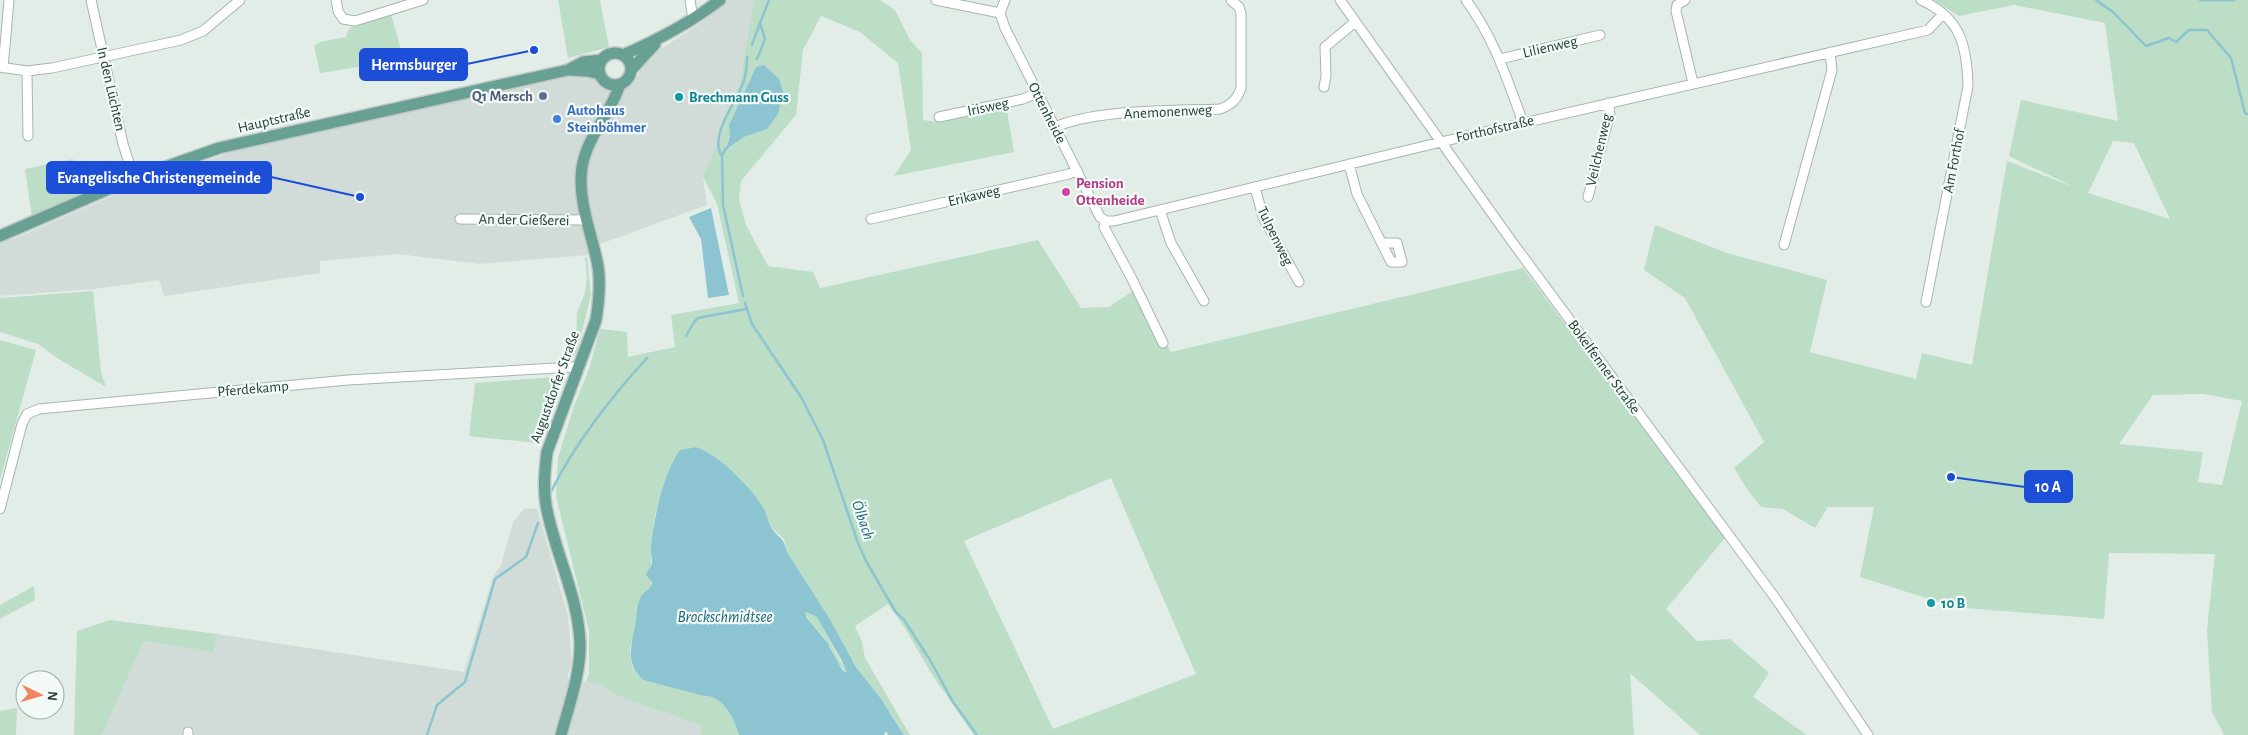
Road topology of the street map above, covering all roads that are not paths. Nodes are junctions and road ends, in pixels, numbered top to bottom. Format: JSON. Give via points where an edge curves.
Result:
{"nodes":[{"id":1,"x":9,"y":0,"type":"edge"},
{"id":2,"x":91,"y":0,"type":"edge"},
{"id":3,"x":240,"y":0,"type":"edge"},
{"id":4,"x":336,"y":0,"type":"edge"},
{"id":5,"x":423,"y":0,"type":"edge"},
{"id":6,"x":690,"y":0,"type":"edge"},
{"id":7,"x":720,"y":0,"type":"edge"},
{"id":8,"x":936,"y":0,"type":"edge"},
{"id":9,"x":1005,"y":0,"type":"edge"},
{"id":10,"x":1231,"y":0,"type":"edge"},
{"id":11,"x":1340,"y":0,"type":"edge"},
{"id":12,"x":1466,"y":0,"type":"edge"},
{"id":13,"x":1685,"y":0,"type":"edge"},
{"id":14,"x":1921,"y":0,"type":"edge"},
{"id":15,"x":1000,"y":13,"type":"junction"},
{"id":16,"x":1943,"y":14,"type":"junction"},
{"id":17,"x":693,"y":19,"type":"junction"},
{"id":18,"x":1355,"y":22,"type":"junction"},
{"id":19,"x":1600,"y":35,"type":"dead end"},
{"id":20,"x":662,"y":37,"type":"junction"},
{"id":21,"x":1830,"y":52,"type":"junction"},
{"id":22,"x":623,"y":55,"type":"junction"},
{"id":23,"x":104,"y":58,"type":"junction"},
{"id":24,"x":1500,"y":59,"type":"junction"},
{"id":25,"x":602,"y":60,"type":"junction"},
{"id":26,"x":1,"y":68,"type":"edge"},
{"id":27,"x":632,"y":69,"type":"junction"},
{"id":28,"x":27,"y":70,"type":"junction"},
{"id":29,"x":568,"y":70,"type":"junction"},
{"id":30,"x":602,"y":78,"type":"junction"},
{"id":31,"x":1693,"y":83,"type":"junction"},
{"id":32,"x":620,"y":84,"type":"junction"},
{"id":33,"x":1324,"y":87,"type":"dead end"},
{"id":34,"x":1037,"y":93,"type":"junction"},
{"id":35,"x":1608,"y":103,"type":"junction"},
{"id":36,"x":608,"y":111,"type":"junction"},
{"id":37,"x":939,"y":117,"type":"dead end"},
{"id":38,"x":1521,"y":123,"type":"junction"},
{"id":39,"x":1053,"y":128,"type":"junction"},
{"id":40,"x":28,"y":136,"type":"dead end"},
{"id":41,"x":1441,"y":142,"type":"junction"},
{"id":42,"x":1349,"y":164,"type":"junction"},
{"id":43,"x":1077,"y":170,"type":"junction"},
{"id":44,"x":134,"y":178,"type":"junction"},
{"id":45,"x":1255,"y":188,"type":"junction"},
{"id":46,"x":1588,"y":197,"type":"dead end"},
{"id":47,"x":1160,"y":210,"type":"junction"},
{"id":48,"x":460,"y":219,"type":"dead end"},
{"id":49,"x":871,"y":219,"type":"dead end"},
{"id":50,"x":587,"y":220,"type":"junction"},
{"id":51,"x":1106,"y":220,"type":"junction"},
{"id":52,"x":0,"y":236,"type":"edge"},
{"id":53,"x":1382,"y":243,"type":"dead end"},
{"id":54,"x":1784,"y":245,"type":"dead end"},
{"id":55,"x":1299,"y":282,"type":"dead end"},
{"id":56,"x":1204,"y":301,"type":"dead end"},
{"id":57,"x":1926,"y":302,"type":"dead end"},
{"id":58,"x":1163,"y":343,"type":"dead end"},
{"id":59,"x":579,"y":369,"type":"junction"},
{"id":60,"x":0,"y":509,"type":"edge"},
{"id":61,"x":561,"y":735,"type":"edge"},
{"id":62,"x":1868,"y":735,"type":"edge"}],
"edges":[{"from":1,"to":26,"type":"street"},
{"from":2,"to":23,"type":"street","name":"In den Lüchten"},
{"from":3,"to":23,"type":"street","via":[[203,31],[192,36]]},
{"from":4,"to":5,"type":"street","via":[[343,20],[355,21]]},
{"from":6,"to":17,"type":"street"},
{"from":7,"to":17,"type":"main road"},
{"from":8,"to":15,"type":"street"},
{"from":9,"to":15,"type":"street"},
{"from":10,"to":39,"type":"street","name":"Anemonenweg","via":[[1239,6],[1242,14],[1241,88],[1231,104],[1220,109],[1127,113],[1067,121]]},
{"from":11,"to":18,"type":"street","name":"Bokelfenner Straße"},
{"from":12,"to":24,"type":"street"},
{"from":13,"to":31,"type":"street","via":[[1676,11]]},
{"from":14,"to":16,"type":"street"},
{"from":15,"to":34,"type":"street","name":"Ottenheide"},
{"from":16,"to":21,"type":"street","name":"Forthofstraße","via":[[1928,30]]},
{"from":16,"to":57,"type":"street","name":"Am Forthof","via":[[1963,41],[1968,63],[1968,86]]},
{"from":17,"to":20,"type":"main road"},
{"from":18,"to":33,"type":"street","via":[[1325,47]]},
{"from":18,"to":41,"type":"street","name":"Bokelfenner Straße"},
{"from":19,"to":24,"type":"street","name":"Lilienweg"},
{"from":20,"to":22,"type":"main road"},
{"from":20,"to":27,"type":"main road"},
{"from":21,"to":31,"type":"street","name":"Forthofstraße"},
{"from":21,"to":54,"type":"street","via":[[1832,70]]},
{"from":22,"to":25,"type":"main road","via":[[612,53]]},
{"from":22,"to":27,"type":"main road"},
{"from":23,"to":28,"type":"street"},
{"from":23,"to":44,"type":"street","name":"In den Lüchten"},
{"from":24,"to":38,"type":"street"},
{"from":25,"to":29,"type":"main road","name":"Hauptstraße","via":[[583,62]]},
{"from":25,"to":30,"type":"main road"},
{"from":26,"to":28,"type":"street"},
{"from":27,"to":32,"type":"main road"},
{"from":28,"to":40,"type":"street"},
{"from":29,"to":30,"type":"main road","name":"Hauptstraße","via":[[587,71]]},
{"from":29,"to":44,"type":"main road","name":"Hauptstraße","via":[[219,148]]},
{"from":30,"to":32,"type":"main road","via":[[612,85]]},
{"from":30,"to":36,"type":"main road","via":[[609,96]]},
{"from":31,"to":35,"type":"street","name":"Forthofstraße"},
{"from":32,"to":36,"type":"main road","name":"Augustdorfer Straße"},
{"from":34,"to":37,"type":"street","name":"Irisweg"},
{"from":34,"to":39,"type":"street","name":"Ottenheide"},
{"from":35,"to":38,"type":"street","name":"Forthofstraße"},
{"from":35,"to":46,"type":"street","name":"Veilchenweg","via":[[1610,114]]},
{"from":36,"to":50,"type":"main road","name":"Augustdorfer Straße","via":[[592,136],[582,169],[581,189]]},
{"from":38,"to":41,"type":"street","name":"Forthofstraße"},
{"from":39,"to":43,"type":"street","name":"Ottenheide"},
{"from":41,"to":42,"type":"street","name":"Forthofstraße"},
{"from":41,"to":62,"type":"street","name":"Bokelfenner Straße","via":[[1776,599]]},
{"from":42,"to":45,"type":"street","name":"Forthofstraße"},
{"from":42,"to":53,"type":"street","via":[[1357,194]]},
{"from":43,"to":49,"type":"street","name":"Erikaweg"},
{"from":43,"to":51,"type":"street","name":"Ottenheide","via":[[1100,217]]},
{"from":44,"to":52,"type":"main road","name":"Hauptstraße"},
{"from":45,"to":47,"type":"street","name":"Forthofstraße"},
{"from":45,"to":55,"type":"street","name":"Tulpenweg","via":[[1263,217]]},
{"from":47,"to":51,"type":"street"},
{"from":47,"to":56,"type":"street","via":[[1171,243]]},
{"from":48,"to":50,"type":"street","name":"An der Gießerei"},
{"from":50,"to":59,"type":"main road","name":"Augustdorfer Straße","via":[[598,266],[600,294],[596,320]]},
{"from":51,"to":58,"type":"street","name":"Ottenheide","via":[[1104,227]]},
{"from":59,"to":60,"type":"street","name":"Pferdekamp","via":[[348,380],[40,409],[27,414],[22,424]]},
{"from":59,"to":61,"type":"main road","name":"Augustdorfer Straße","via":[[547,452],[544,474],[547,506],[576,614],[580,642],[579,666]]}]}
